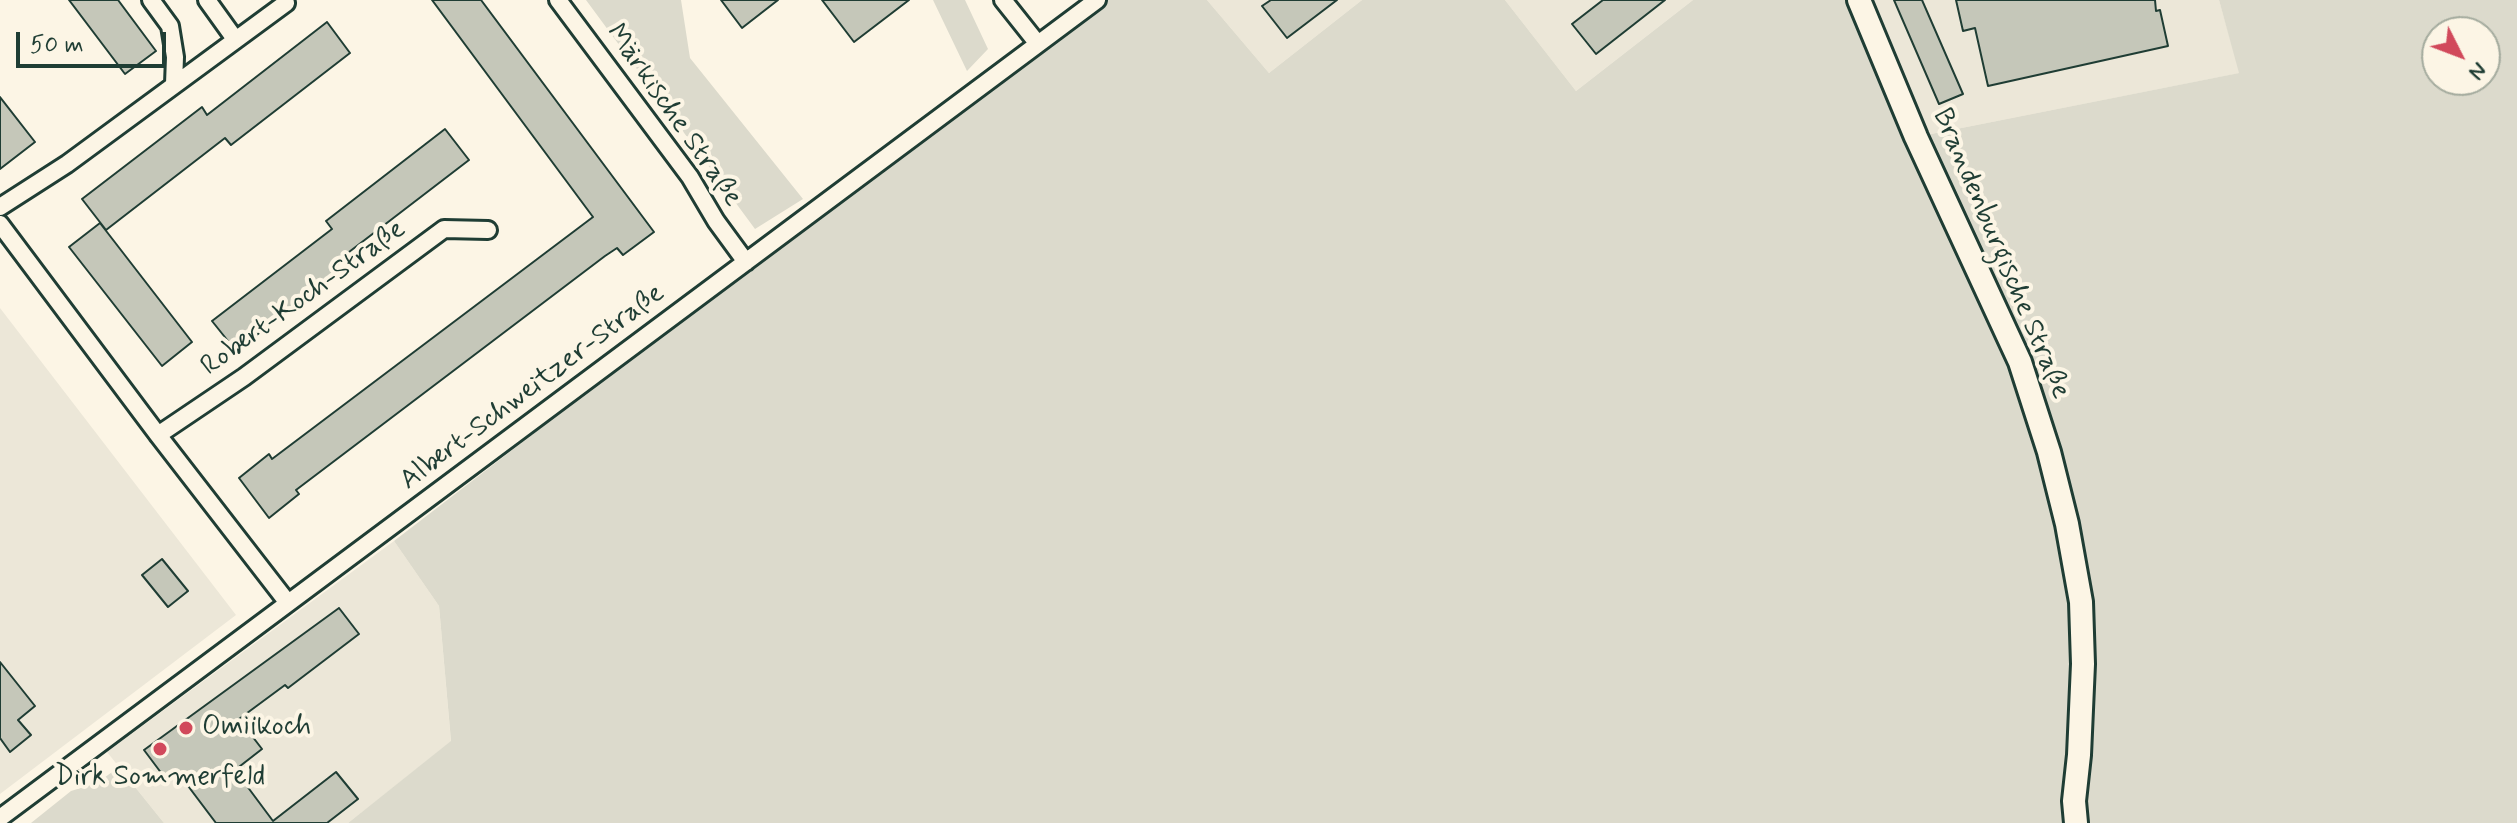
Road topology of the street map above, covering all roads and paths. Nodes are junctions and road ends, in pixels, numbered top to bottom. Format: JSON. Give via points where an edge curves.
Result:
{"nodes":[{"id":1,"x":151,"y":0,"type":"edge"},
{"id":2,"x":207,"y":0,"type":"edge"},
{"id":3,"x":558,"y":0,"type":"edge"},
{"id":4,"x":1003,"y":0,"type":"edge"},
{"id":5,"x":1097,"y":0,"type":"edge"},
{"id":6,"x":1859,"y":0,"type":"edge"},
{"id":7,"x":286,"y":3,"type":"dead end"},
{"id":8,"x":235,"y":39,"type":"junction"},
{"id":9,"x":1038,"y":44,"type":"junction"},
{"id":10,"x":174,"y":84,"type":"junction"},
{"id":11,"x":0,"y":207,"type":"edge"},
{"id":12,"x":0,"y":224,"type":"edge"},
{"id":13,"x":488,"y":230,"type":"dead end"},
{"id":14,"x":746,"y":262,"type":"junction"},
{"id":15,"x":158,"y":435,"type":"junction"},
{"id":16,"x":288,"y":603,"type":"junction"},
{"id":17,"x":0,"y":818,"type":"edge"},
{"id":18,"x":2076,"y":823,"type":"edge"}],
"edges":[{"from":1,"to":10,"type":"street","via":[[170,26]]},
{"from":2,"to":8,"type":"street"},
{"from":3,"to":14,"type":"street","name":"Märkische Straße","via":[[690,177]]},
{"from":4,"to":9,"type":"street"},
{"from":5,"to":9,"type":"street","name":"Albert-Schweitzer-Straße"},
{"from":6,"to":18,"type":"street","name":"Brandenburgische Straße","via":[[2020,362],[2049,452],[2081,602]]},
{"from":7,"to":8,"type":"street"},
{"from":8,"to":10,"type":"street"},
{"from":9,"to":14,"type":"street","name":"Albert-Schweitzer-Straße"},
{"from":10,"to":11,"type":"street"},
{"from":12,"to":15,"type":"street"},
{"from":13,"to":15,"type":"street","name":"Robert-Koch-Straße","via":[[444,229]]},
{"from":14,"to":16,"type":"street","name":"Albert-Schweitzer-Straße"},
{"from":15,"to":16,"type":"street"},
{"from":16,"to":17,"type":"street","name":"Albert-Schweitzer-Straße"}]}
